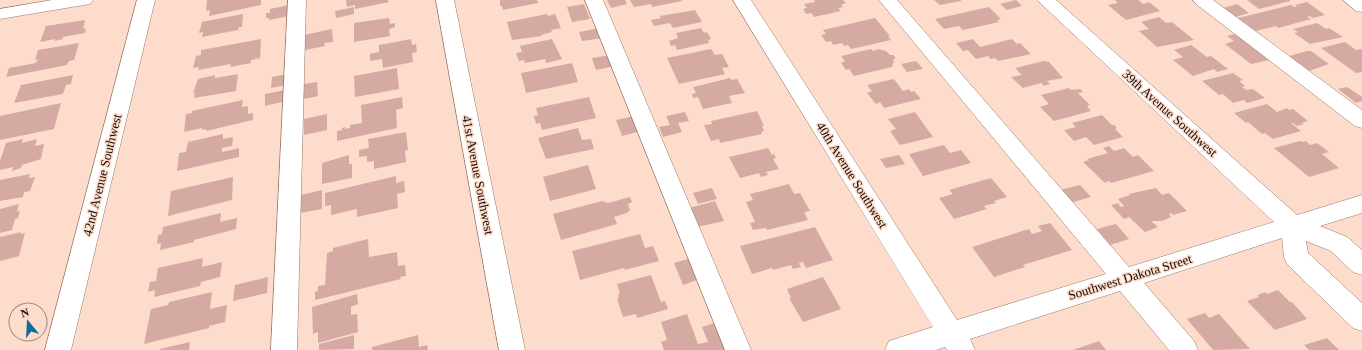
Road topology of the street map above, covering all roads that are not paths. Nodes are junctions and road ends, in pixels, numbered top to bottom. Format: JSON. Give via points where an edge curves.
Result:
{"nodes":[{"id":1,"x":84,"y":0,"type":"edge"},
{"id":2,"x":146,"y":0,"type":"edge"},
{"id":3,"x":297,"y":0,"type":"edge"},
{"id":4,"x":445,"y":0,"type":"edge"},
{"id":5,"x":594,"y":0,"type":"edge"},
{"id":6,"x":742,"y":0,"type":"edge"},
{"id":7,"x":888,"y":0,"type":"edge"},
{"id":8,"x":1046,"y":0,"type":"edge"},
{"id":9,"x":1202,"y":0,"type":"edge"},
{"id":10,"x":1352,"y":0,"type":"edge"},
{"id":11,"x":1362,"y":7,"type":"edge"},
{"id":12,"x":0,"y":14,"type":"edge"},
{"id":13,"x":1362,"y":121,"type":"edge"},
{"id":14,"x":1362,"y":204,"type":"edge"},
{"id":15,"x":1293,"y":226,"type":"junction"},
{"id":16,"x":1362,"y":265,"type":"edge"},
{"id":17,"x":1124,"y":279,"type":"junction"},
{"id":18,"x":1362,"y":320,"type":"edge"},
{"id":19,"x":957,"y":342,"type":"edge"},
{"id":20,"x":58,"y":350,"type":"edge"},
{"id":21,"x":284,"y":350,"type":"edge"},
{"id":22,"x":512,"y":350,"type":"edge"},
{"id":23,"x":738,"y":350,"type":"edge"},
{"id":24,"x":898,"y":350,"type":"edge"},
{"id":25,"x":1185,"y":350,"type":"edge"}],
"edges":[{"from":1,"to":12,"type":"street"},
{"from":2,"to":20,"type":"street","name":"42nd Avenue Southwest"},
{"from":3,"to":21,"type":"street"},
{"from":4,"to":22,"type":"street","name":"41st Avenue Southwest"},
{"from":5,"to":23,"type":"street"},
{"from":6,"to":19,"type":"street","name":"40th Avenue Southwest"},
{"from":7,"to":17,"type":"street"},
{"from":8,"to":15,"type":"street","name":"39th Avenue Southwest"},
{"from":9,"to":13,"type":"street"},
{"from":10,"to":11,"type":"street"},
{"from":14,"to":15,"type":"street","name":"Southwest Dakota Street"},
{"from":15,"to":16,"type":"street","name":"39th Avenue Southwest","via":[[1339,244]]},
{"from":15,"to":17,"type":"street","name":"Southwest Dakota Street"},
{"from":15,"to":18,"type":"street","via":[[1296,257]]},
{"from":17,"to":19,"type":"street","name":"Southwest Dakota Street"},
{"from":17,"to":25,"type":"street"},
{"from":19,"to":24,"type":"street","name":"Southwest Dakota Street"}]}
